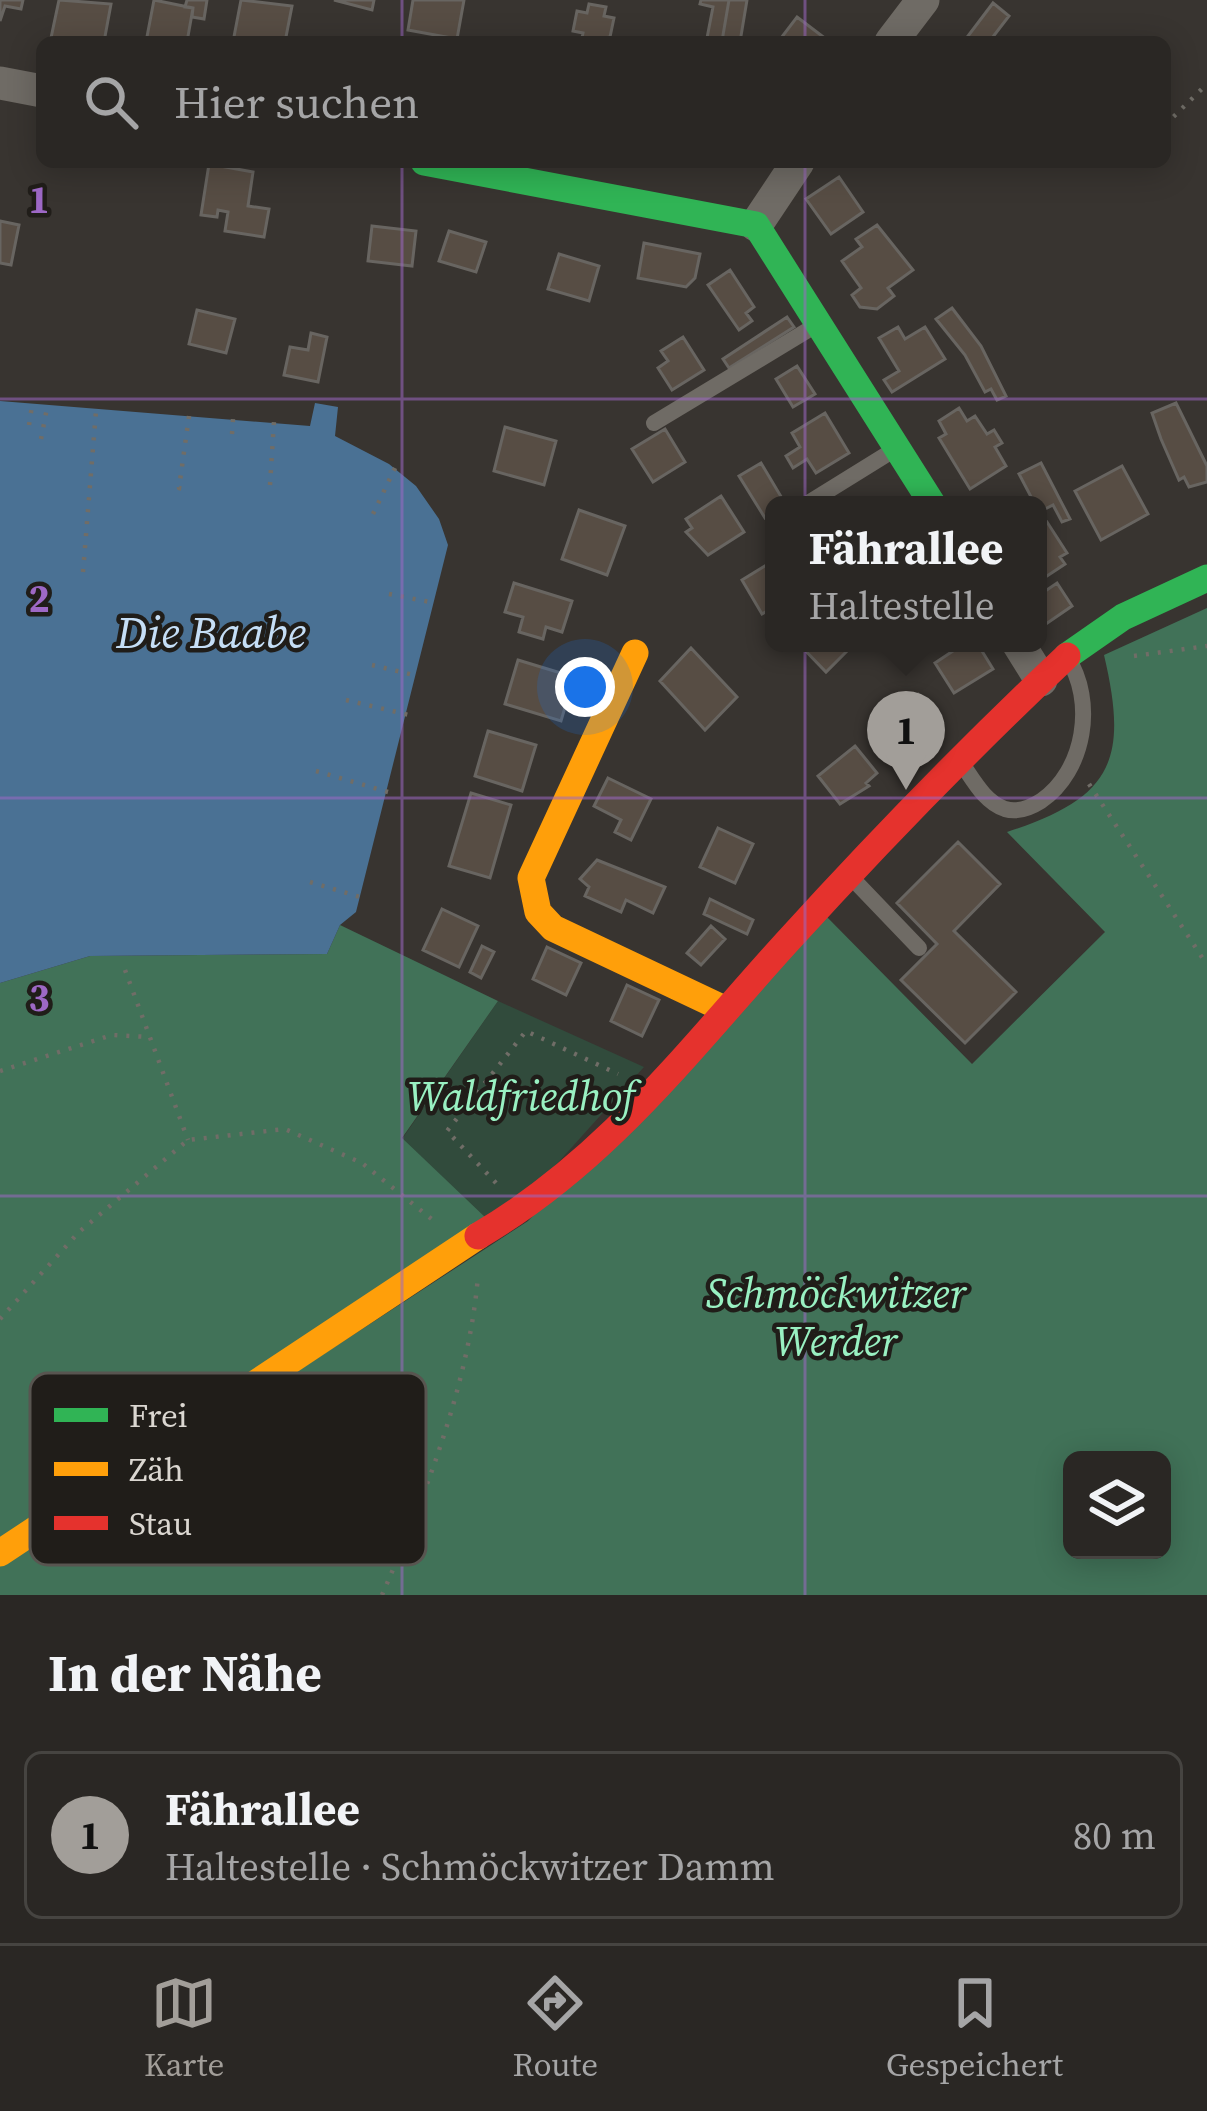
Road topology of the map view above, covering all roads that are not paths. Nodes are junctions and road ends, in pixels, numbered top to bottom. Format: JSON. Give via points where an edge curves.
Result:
{"nodes":[{"id":1,"x":923,"y":0,"type":"edge"},
{"id":2,"x":896,"y":36,"type":"edge"},
{"id":3,"x":0,"y":83,"type":"edge"},
{"id":4,"x":36,"y":90,"type":"edge"},
{"id":5,"x":456,"y":168,"type":"edge"},
{"id":6,"x":794,"y":168,"type":"edge"},
{"id":7,"x":756,"y":225,"type":"junction"},
{"id":8,"x":818,"y":323,"type":"junction"},
{"id":9,"x":654,"y":423,"type":"dead end"},
{"id":10,"x":898,"y":448,"type":"junction"},
{"id":11,"x":821,"y":496,"type":"edge"},
{"id":12,"x":927,"y":496,"type":"edge"},
{"id":13,"x":1207,"y":578,"type":"edge"},
{"id":14,"x":1024,"y":652,"type":"edge"},
{"id":15,"x":635,"y":653,"type":"dead end"},
{"id":16,"x":1066,"y":656,"type":"junction"},
{"id":17,"x":1041,"y":680,"type":"junction"},
{"id":18,"x":958,"y":759,"type":"junction"},
{"id":19,"x":847,"y":873,"type":"junction"},
{"id":20,"x":920,"y":948,"type":"dead end"},
{"id":21,"x":722,"y":1008,"type":"junction"},
{"id":22,"x":272,"y":1373,"type":"edge"},
{"id":23,"x":30,"y":1533,"type":"edge"},
{"id":24,"x":0,"y":1553,"type":"edge"}],
"edges":[{"from":1,"to":2,"type":"street"},
{"from":3,"to":4,"type":"street"},
{"from":5,"to":7,"type":"street"},
{"from":6,"to":7,"type":"street"},
{"from":7,"to":8,"type":"street"},
{"from":8,"to":9,"type":"lane"},
{"from":8,"to":10,"type":"street"},
{"from":10,"to":11,"type":"lane"},
{"from":10,"to":12,"type":"street"},
{"from":13,"to":16,"type":"street","via":[[1123,617]]},
{"from":14,"to":17,"type":"street"},
{"from":15,"to":21,"type":"street","via":[[530,894],[553,928]]},
{"from":16,"to":17,"type":"street"},
{"from":16,"to":18,"type":"lane","via":[[1078,674],[1076,764],[1059,788],[1029,809],[1008,811],[987,798]]},
{"from":17,"to":18,"type":"street"},
{"from":18,"to":19,"type":"street"},
{"from":19,"to":20,"type":"lane"},
{"from":19,"to":21,"type":"street"},
{"from":21,"to":22,"type":"street","via":[[604,1144],[520,1213]]},
{"from":23,"to":24,"type":"street"}]}
